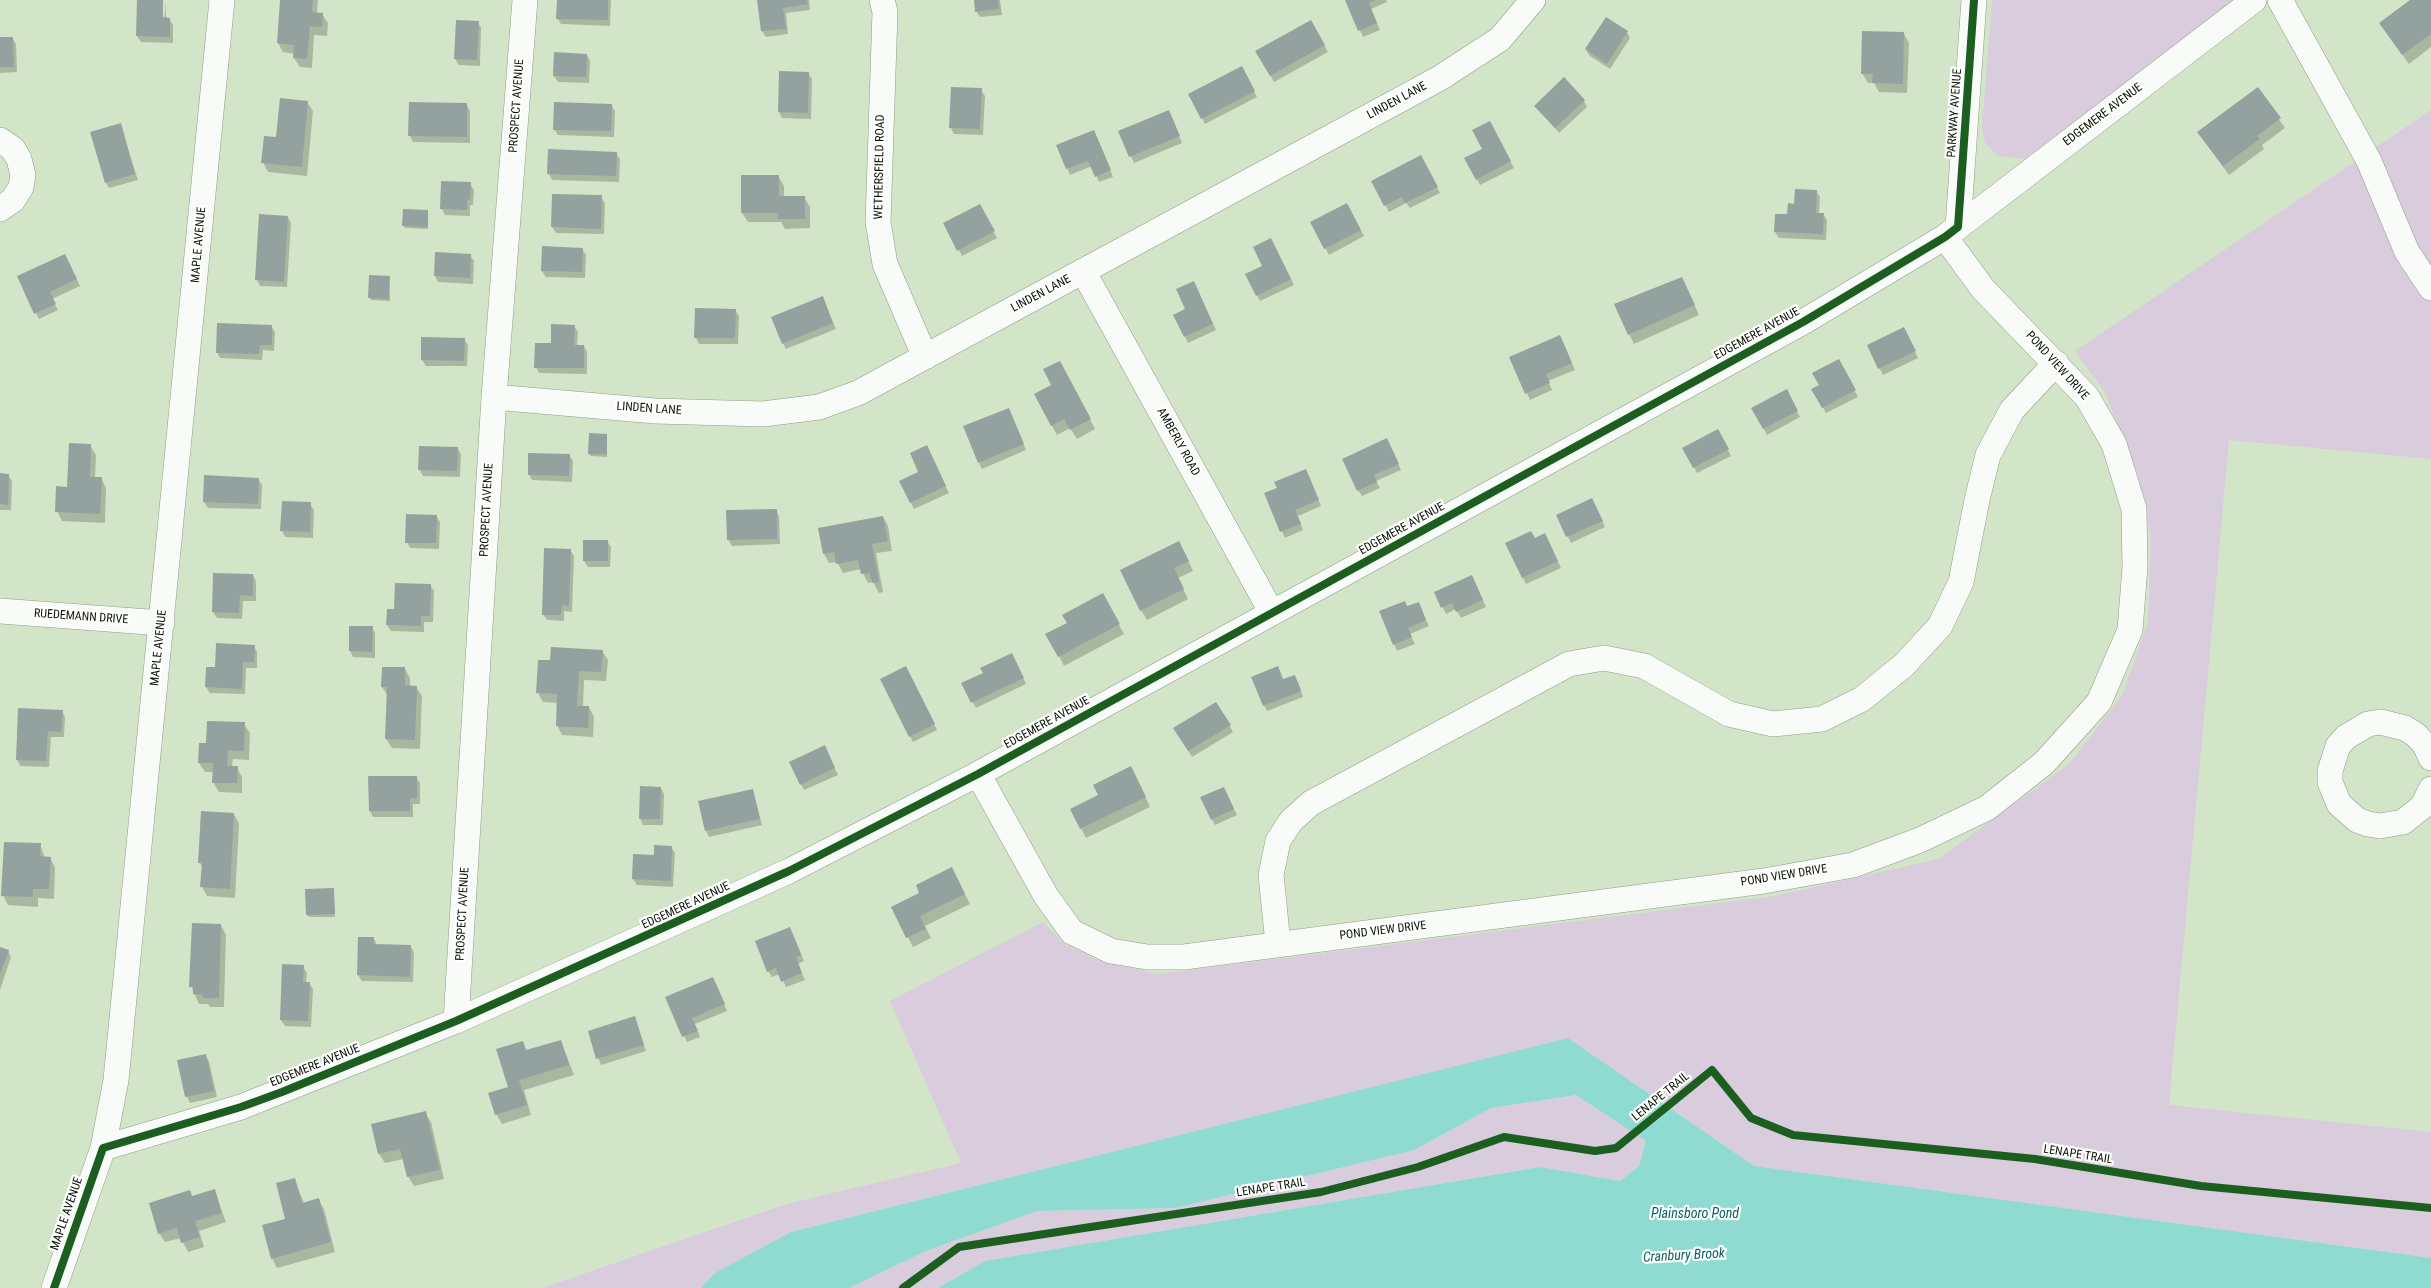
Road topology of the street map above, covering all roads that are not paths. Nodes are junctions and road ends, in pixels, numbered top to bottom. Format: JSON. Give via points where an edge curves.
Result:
{"nodes":[{"id":1,"x":222,"y":0,"type":"edge"},
{"id":2,"x":525,"y":0,"type":"edge"},
{"id":3,"x":882,"y":0,"type":"edge"},
{"id":4,"x":1532,"y":0,"type":"edge"},
{"id":5,"x":1974,"y":0,"type":"edge"},
{"id":6,"x":2254,"y":0,"type":"edge"},
{"id":7,"x":2280,"y":0,"type":"edge"},
{"id":8,"x":0,"y":140,"type":"edge"},
{"id":9,"x":0,"y":209,"type":"edge"},
{"id":10,"x":1952,"y":232,"type":"junction"},
{"id":11,"x":1083,"y":271,"type":"junction"},
{"id":12,"x":2431,"y":288,"type":"edge"},
{"id":13,"x":925,"y":357,"type":"junction"},
{"id":14,"x":2056,"y":363,"type":"junction"},
{"id":15,"x":494,"y":397,"type":"junction"},
{"id":16,"x":0,"y":611,"type":"edge"},
{"id":17,"x":1272,"y":613,"type":"junction"},
{"id":18,"x":162,"y":623,"type":"junction"},
{"id":19,"x":2431,"y":758,"type":"edge"},
{"id":20,"x":978,"y":774,"type":"junction"},
{"id":21,"x":2430,"y":793,"type":"edge"},
{"id":22,"x":1278,"y":944,"type":"junction"},
{"id":23,"x":456,"y":1021,"type":"junction"},
{"id":24,"x":103,"y":1148,"type":"junction"},
{"id":25,"x":54,"y":1288,"type":"edge"}],
"edges":[{"from":1,"to":18,"type":"street","name":"MAPLE AVENUE"},
{"from":2,"to":15,"type":"street","name":"PROSPECT AVENUE"},
{"from":3,"to":13,"type":"street","name":"WETHERSFIELD ROAD","via":[[885,12],[878,222],[886,264]]},
{"from":4,"to":11,"type":"street","name":"LINDEN LANE","via":[[1500,39],[1440,78]]},
{"from":5,"to":10,"type":"street","name":"PARKWAY AVENUE"},
{"from":6,"to":10,"type":"street","name":"EDGEMERE AVENUE"},
{"from":7,"to":12,"type":"street","via":[[2369,161],[2407,252]]},
{"from":8,"to":9,"type":"street","via":[[13,149],[23,175],[21,187],[13,200]]},
{"from":10,"to":14,"type":"street","name":"POND VIEW DRIVE","via":[[1984,289]]},
{"from":10,"to":17,"type":"street","name":"EDGEMERE AVENUE","via":[[1803,322]]},
{"from":11,"to":13,"type":"street","name":"LINDEN LANE"},
{"from":11,"to":17,"type":"street","name":"AMBERLY ROAD"},
{"from":13,"to":15,"type":"street","name":"LINDEN LANE","via":[[858,393],[819,407],[763,414],[655,411]]},
{"from":14,"to":22,"type":"street","via":[[2012,410],[1988,455],[1961,582],[1940,626],[1904,665],[1862,699],[1822,719],[1773,724],[1729,714],[1644,666],[1604,658],[1569,664],[1312,803],[1291,821],[1278,841],[1271,876]]},
{"from":14,"to":22,"type":"street","name":"POND VIEW DRIVE","via":[[2086,397],[2114,444],[2134,509],[2135,567],[2130,630],[2099,702],[2044,763],[1987,808],[1920,840],[1853,865],[1764,881]]},
{"from":15,"to":23,"type":"street","name":"PROSPECT AVENUE"},
{"from":16,"to":18,"type":"street","name":"RUEDEMANN DRIVE"},
{"from":17,"to":20,"type":"street","name":"EDGEMERE AVENUE"},
{"from":18,"to":24,"type":"street","name":"MAPLE AVENUE","via":[[124,1019]]},
{"from":19,"to":21,"type":"street","via":[[2416,735],[2405,728],[2380,722],[2368,724],[2346,737],[2338,746],[2330,770],[2332,788],[2339,804],[2357,820],[2368,824],[2380,826],[2403,822],[2423,806]]},
{"from":20,"to":22,"type":"street","name":"POND VIEW DRIVE","via":[[1046,896],[1072,932],[1110,951],[1147,957],[1184,957]]},
{"from":20,"to":23,"type":"street","name":"EDGEMERE AVENUE","via":[[789,870]]},
{"from":23,"to":24,"type":"street","name":"EDGEMERE AVENUE","via":[[241,1107]]},
{"from":24,"to":25,"type":"street","name":"MAPLE AVENUE"}]}
